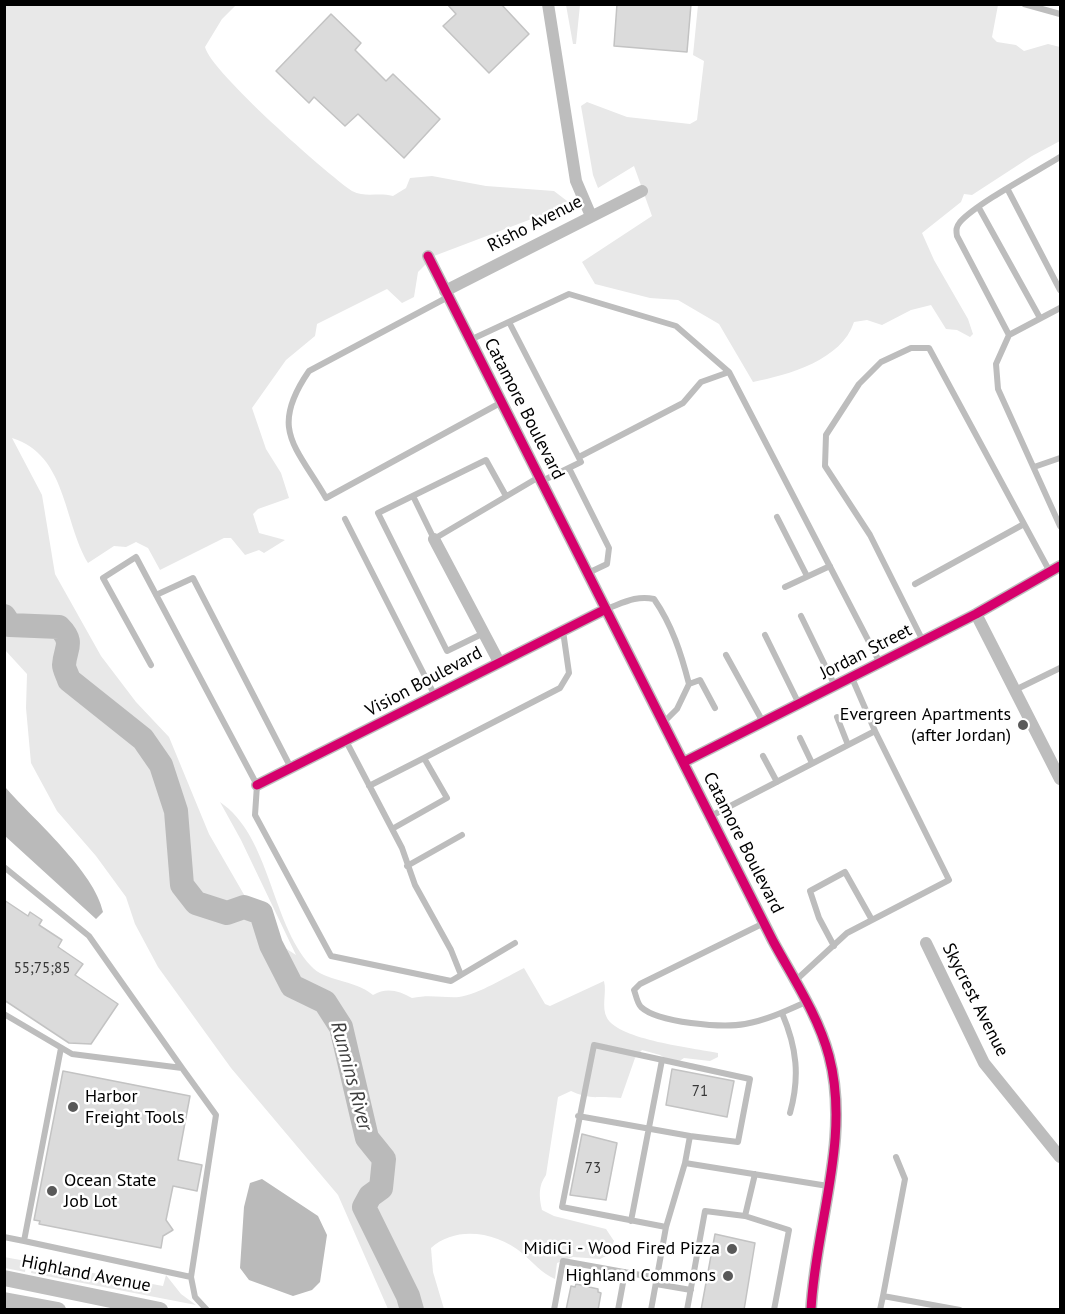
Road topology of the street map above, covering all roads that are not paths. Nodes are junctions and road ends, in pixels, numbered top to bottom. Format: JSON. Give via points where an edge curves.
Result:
{"nodes":[{"id":1,"x":548,"y":4,"type":"edge"},
{"id":2,"x":1024,"y":4,"type":"edge"},
{"id":3,"x":1060,"y":14,"type":"edge"},
{"id":4,"x":1060,"y":157,"type":"edge"},
{"id":5,"x":1008,"y":190,"type":"junction"},
{"id":6,"x":642,"y":191,"type":"dead end"},
{"id":7,"x":979,"y":208,"type":"junction"},
{"id":8,"x":591,"y":216,"type":"junction"},
{"id":9,"x":428,"y":256,"type":"dead end"},
{"id":10,"x":1060,"y":290,"type":"edge"},
{"id":11,"x":446,"y":294,"type":"junction"},
{"id":12,"x":1060,"y":308,"type":"edge"},
{"id":13,"x":1040,"y":318,"type":"junction"},
{"id":14,"x":509,"y":322,"type":"junction"},
{"id":15,"x":1009,"y":335,"type":"junction"},
{"id":16,"x":470,"y":340,"type":"junction"},
{"id":17,"x":729,"y":372,"type":"junction"},
{"id":18,"x":502,"y":402,"type":"junction"},
{"id":19,"x":579,"y":457,"type":"junction"},
{"id":20,"x":1060,"y":458,"type":"edge"},
{"id":21,"x":1034,"y":467,"type":"junction"},
{"id":22,"x":569,"y":468,"type":"junction"},
{"id":23,"x":541,"y":479,"type":"junction"},
{"id":24,"x":413,"y":496,"type":"junction"},
{"id":25,"x":506,"y":496,"type":"junction"},
{"id":26,"x":777,"y":517,"type":"dead end"},
{"id":27,"x":345,"y":519,"type":"dead end"},
{"id":28,"x":1024,"y":524,"type":"junction"},
{"id":29,"x":1060,"y":526,"type":"edge"},
{"id":30,"x":434,"y":539,"type":"junction"},
{"id":31,"x":830,"y":566,"type":"junction"},
{"id":32,"x":1055,"y":569,"type":"edge"},
{"id":33,"x":588,"y":573,"type":"junction"},
{"id":34,"x":807,"y":576,"type":"junction"},
{"id":35,"x":915,"y":584,"type":"dead end"},
{"id":36,"x":785,"y":587,"type":"dead end"},
{"id":37,"x":156,"y":595,"type":"junction"},
{"id":38,"x":606,"y":609,"type":"junction"},
{"id":39,"x":976,"y":614,"type":"junction"},
{"id":40,"x":801,"y":616,"type":"dead end"},
{"id":41,"x":562,"y":630,"type":"junction"},
{"id":42,"x":483,"y":633,"type":"junction"},
{"id":43,"x":765,"y":635,"type":"dead end"},
{"id":44,"x":924,"y":642,"type":"junction"},
{"id":45,"x":726,"y":655,"type":"dead end"},
{"id":46,"x":499,"y":662,"type":"junction"},
{"id":47,"x":881,"y":664,"type":"junction"},
{"id":48,"x":151,"y":665,"type":"dead end"},
{"id":49,"x":1060,"y":668,"type":"edge"},
{"id":50,"x":852,"y":678,"type":"junction"},
{"id":51,"x":689,"y":684,"type":"junction"},
{"id":52,"x":836,"y":686,"type":"junction"},
{"id":53,"x":1015,"y":690,"type":"junction"},
{"id":54,"x":436,"y":696,"type":"junction"},
{"id":55,"x":800,"y":704,"type":"junction"},
{"id":56,"x":715,"y":708,"type":"dead end"},
{"id":57,"x":837,"y":717,"type":"dead end"},
{"id":58,"x":664,"y":722,"type":"junction"},
{"id":59,"x":763,"y":723,"type":"junction"},
{"id":60,"x":875,"y":731,"type":"junction"},
{"id":61,"x":800,"y":738,"type":"dead end"},
{"id":62,"x":346,"y":741,"type":"junction"},
{"id":63,"x":848,"y":745,"type":"junction"},
{"id":64,"x":764,"y":756,"type":"dead end"},
{"id":65,"x":424,"y":758,"type":"junction"},
{"id":66,"x":684,"y":762,"type":"junction"},
{"id":67,"x":812,"y":763,"type":"junction"},
{"id":68,"x":291,"y":768,"type":"junction"},
{"id":69,"x":1060,"y":779,"type":"edge"},
{"id":70,"x":777,"y":782,"type":"junction"},
{"id":71,"x":257,"y":785,"type":"junction"},
{"id":72,"x":369,"y":786,"type":"junction"},
{"id":73,"x":711,"y":816,"type":"junction"},
{"id":74,"x":392,"y":829,"type":"junction"},
{"id":75,"x":462,"y":835,"type":"dead end"},
{"id":76,"x":407,"y":866,"type":"junction"},
{"id":77,"x":4,"y":867,"type":"edge"},
{"id":78,"x":872,"y":920,"type":"junction"},
{"id":79,"x":764,"y":923,"type":"junction"},
{"id":80,"x":515,"y":943,"type":"dead end"},
{"id":81,"x":926,"y":943,"type":"dead end"},
{"id":82,"x":834,"y":946,"type":"junction"},
{"id":83,"x":461,"y":975,"type":"junction"},
{"id":84,"x":795,"y":981,"type":"junction"},
{"id":85,"x":806,"y":1002,"type":"junction"},
{"id":86,"x":782,"y":1013,"type":"junction"},
{"id":87,"x":4,"y":1014,"type":"edge"},
{"id":88,"x":61,"y":1048,"type":"junction"},
{"id":89,"x":662,"y":1060,"type":"junction"},
{"id":90,"x":182,"y":1068,"type":"junction"},
{"id":91,"x":789,"y":1113,"type":"dead end"},
{"id":92,"x":578,"y":1116,"type":"junction"},
{"id":93,"x":649,"y":1129,"type":"junction"},
{"id":94,"x":690,"y":1136,"type":"junction"},
{"id":95,"x":896,"y":1157,"type":"dead end"},
{"id":96,"x":1060,"y":1157,"type":"edge"},
{"id":97,"x":685,"y":1163,"type":"junction"},
{"id":98,"x":755,"y":1174,"type":"junction"},
{"id":99,"x":828,"y":1186,"type":"junction"},
{"id":100,"x":745,"y":1216,"type":"junction"},
{"id":101,"x":631,"y":1221,"type":"junction"},
{"id":102,"x":666,"y":1227,"type":"junction"},
{"id":103,"x":4,"y":1237,"type":"edge"},
{"id":104,"x":24,"y":1241,"type":"junction"},
{"id":105,"x":625,"y":1272,"type":"junction"},
{"id":106,"x":190,"y":1277,"type":"junction"},
{"id":107,"x":4,"y":1278,"type":"edge"},
{"id":108,"x":656,"y":1281,"type":"junction"},
{"id":109,"x":691,"y":1290,"type":"junction"},
{"id":110,"x":883,"y":1296,"type":"junction"},
{"id":111,"x":7,"y":1303,"type":"edge"},
{"id":112,"x":58,"y":1310,"type":"edge"},
{"id":113,"x":160,"y":1310,"type":"edge"},
{"id":114,"x":207,"y":1310,"type":"edge"},
{"id":115,"x":554,"y":1310,"type":"edge"},
{"id":116,"x":618,"y":1310,"type":"edge"},
{"id":117,"x":651,"y":1310,"type":"edge"},
{"id":118,"x":687,"y":1310,"type":"edge"},
{"id":119,"x":774,"y":1310,"type":"edge"},
{"id":120,"x":811,"y":1310,"type":"edge"},
{"id":121,"x":880,"y":1310,"type":"edge"},
{"id":122,"x":960,"y":1310,"type":"edge"}],
"edges":[{"from":1,"to":8,"type":"street","via":[[576,182]]},
{"from":2,"to":3,"type":"lane"},
{"from":4,"to":5,"type":"lane"},
{"from":5,"to":7,"type":"lane"},
{"from":5,"to":10,"type":"lane"},
{"from":6,"to":8,"type":"street","name":"Risho Avenue"},
{"from":7,"to":13,"type":"lane"},
{"from":7,"to":15,"type":"lane","via":[[961,221],[956,228],[957,236]]},
{"from":8,"to":11,"type":"street","name":"Risho Avenue"},
{"from":9,"to":11,"type":"street","name":"Catamore Boulevard"},
{"from":11,"to":16,"type":"street","name":"Catamore Boulevard"},
{"from":11,"to":18,"type":"lane","via":[[309,371],[287,411],[288,432],[326,498]]},
{"from":12,"to":13,"type":"lane"},
{"from":13,"to":15,"type":"lane"},
{"from":14,"to":16,"type":"lane"},
{"from":14,"to":17,"type":"lane","via":[[568,294],[676,326]]},
{"from":14,"to":19,"type":"lane"},
{"from":15,"to":21,"type":"lane","via":[[996,364],[998,389]]},
{"from":16,"to":18,"type":"street","name":"Catamore Boulevard"},
{"from":17,"to":19,"type":"lane","via":[[701,382],[683,403]]},
{"from":17,"to":31,"type":"lane"},
{"from":18,"to":23,"type":"street","name":"Catamore Boulevard"},
{"from":19,"to":22,"type":"lane","via":[[581,462]]},
{"from":20,"to":21,"type":"lane"},
{"from":21,"to":29,"type":"lane"},
{"from":22,"to":23,"type":"lane"},
{"from":22,"to":33,"type":"lane","via":[[609,548],[607,564]]},
{"from":23,"to":25,"type":"lane"},
{"from":23,"to":33,"type":"street","name":"Catamore Boulevard"},
{"from":24,"to":25,"type":"lane","via":[[486,460]]},
{"from":24,"to":30,"type":"lane"},
{"from":24,"to":42,"type":"lane","via":[[378,513],[447,651]]},
{"from":25,"to":30,"type":"lane"},
{"from":26,"to":34,"type":"lane"},
{"from":27,"to":54,"type":"lane"},
{"from":28,"to":32,"type":"lane"},
{"from":28,"to":35,"type":"lane"},
{"from":28,"to":44,"type":"lane","via":[[929,348],[911,348],[881,362],[859,384],[826,435],[825,466],[870,535]]},
{"from":30,"to":42,"type":"street"},
{"from":31,"to":34,"type":"lane"},
{"from":31,"to":47,"type":"lane"},
{"from":32,"to":39,"type":"street","name":"Jordan Street"},
{"from":33,"to":38,"type":"street","name":"Catamore Boulevard"},
{"from":34,"to":36,"type":"lane"},
{"from":37,"to":48,"type":"lane","via":[[136,557],[103,578]]},
{"from":37,"to":68,"type":"lane","via":[[193,578]]},
{"from":37,"to":71,"type":"lane"},
{"from":38,"to":41,"type":"street","name":"Vision Boulevard"},
{"from":38,"to":51,"type":"lane","via":[[628,599],[654,599],[680,647]]},
{"from":38,"to":58,"type":"street","name":"Catamore Boulevard"},
{"from":39,"to":44,"type":"street","name":"Jordan Street"},
{"from":39,"to":53,"type":"street"},
{"from":40,"to":52,"type":"lane"},
{"from":41,"to":46,"type":"street","name":"Vision Boulevard"},
{"from":41,"to":65,"type":"lane","via":[[569,673],[560,688]]},
{"from":42,"to":46,"type":"street"},
{"from":43,"to":55,"type":"lane"},
{"from":44,"to":47,"type":"street","name":"Jordan Street"},
{"from":45,"to":59,"type":"lane"},
{"from":46,"to":54,"type":"street","name":"Vision Boulevard"},
{"from":47,"to":50,"type":"street","name":"Jordan Street"},
{"from":49,"to":53,"type":"lane"},
{"from":50,"to":52,"type":"street","name":"Jordan Street"},
{"from":50,"to":60,"type":"lane"},
{"from":51,"to":56,"type":"lane","via":[[700,680]]},
{"from":51,"to":58,"type":"lane"},
{"from":52,"to":55,"type":"street","name":"Jordan Street"},
{"from":53,"to":69,"type":"street"},
{"from":54,"to":62,"type":"street","name":"Vision Boulevard"},
{"from":55,"to":59,"type":"street","name":"Jordan Street"},
{"from":57,"to":63,"type":"lane"},
{"from":58,"to":66,"type":"street","name":"Catamore Boulevard"},
{"from":59,"to":66,"type":"street","name":"Jordan Street"},
{"from":60,"to":63,"type":"lane"},
{"from":60,"to":78,"type":"lane","via":[[949,880]]},
{"from":61,"to":67,"type":"lane"},
{"from":62,"to":68,"type":"street","name":"Vision Boulevard"},
{"from":62,"to":72,"type":"lane"},
{"from":63,"to":67,"type":"lane"},
{"from":64,"to":70,"type":"lane"},
{"from":65,"to":72,"type":"lane"},
{"from":65,"to":74,"type":"lane","via":[[447,798]]},
{"from":66,"to":73,"type":"street","name":"Catamore Boulevard"},
{"from":67,"to":70,"type":"lane"},
{"from":68,"to":71,"type":"street","name":"Vision Boulevard"},
{"from":70,"to":73,"type":"lane"},
{"from":71,"to":83,"type":"lane","via":[[255,815],[331,956],[451,981]]},
{"from":72,"to":74,"type":"lane"},
{"from":73,"to":79,"type":"street","name":"Catamore Boulevard"},
{"from":74,"to":76,"type":"lane"},
{"from":75,"to":76,"type":"lane"},
{"from":76,"to":83,"type":"lane"},
{"from":77,"to":90,"type":"lane","via":[[89,936]]},
{"from":78,"to":82,"type":"lane"},
{"from":78,"to":82,"type":"lane","via":[[845,872],[810,891]]},
{"from":79,"to":84,"type":"street","name":"Catamore Boulevard"},
{"from":79,"to":86,"type":"lane","via":[[654,976],[634,990],[641,1007],[660,1017],[721,1025],[744,1024]]},
{"from":80,"to":83,"type":"lane"},
{"from":81,"to":96,"type":"street","name":"Skycrest Avenue","via":[[984,1063]]},
{"from":82,"to":84,"type":"lane"},
{"from":84,"to":85,"type":"street","name":"Catamore Boulevard"},
{"from":85,"to":86,"type":"lane"},
{"from":85,"to":99,"type":"street","name":"Catamore Boulevard","via":[[829,1056],[836,1089],[837,1121]]},
{"from":86,"to":91,"type":"lane","via":[[797,1064]]},
{"from":87,"to":88,"type":"lane"},
{"from":88,"to":90,"type":"lane","via":[[72,1054]]},
{"from":88,"to":104,"type":"lane"},
{"from":89,"to":92,"type":"lane","via":[[594,1045]]},
{"from":89,"to":93,"type":"lane"},
{"from":89,"to":94,"type":"lane","via":[[750,1078],[738,1142]]},
{"from":90,"to":106,"type":"lane","via":[[216,1115]]},
{"from":92,"to":93,"type":"lane"},
{"from":92,"to":101,"type":"lane","via":[[562,1207]]},
{"from":93,"to":94,"type":"lane"},
{"from":93,"to":101,"type":"lane"},
{"from":94,"to":97,"type":"lane"},
{"from":95,"to":110,"type":"lane","via":[[905,1179]]},
{"from":97,"to":98,"type":"lane"},
{"from":97,"to":102,"type":"lane"},
{"from":98,"to":99,"type":"lane"},
{"from":98,"to":100,"type":"lane"},
{"from":99,"to":120,"type":"street","name":"Catamore Boulevard"},
{"from":100,"to":109,"type":"lane","via":[[705,1211]]},
{"from":100,"to":119,"type":"lane","via":[[789,1230]]},
{"from":101,"to":102,"type":"lane"},
{"from":102,"to":108,"type":"lane"},
{"from":103,"to":104,"type":"lane"},
{"from":104,"to":106,"type":"lane"},
{"from":105,"to":108,"type":"lane"},
{"from":105,"to":115,"type":"lane","via":[[563,1261]]},
{"from":105,"to":116,"type":"lane"},
{"from":106,"to":114,"type":"lane","via":[[195,1297]]},
{"from":107,"to":113,"type":"main road","name":"Highland Avenue"},
{"from":108,"to":109,"type":"lane"},
{"from":108,"to":117,"type":"lane"},
{"from":109,"to":118,"type":"lane"},
{"from":110,"to":121,"type":"lane"},
{"from":110,"to":122,"type":"lane"},
{"from":111,"to":112,"type":"main road"}]}
